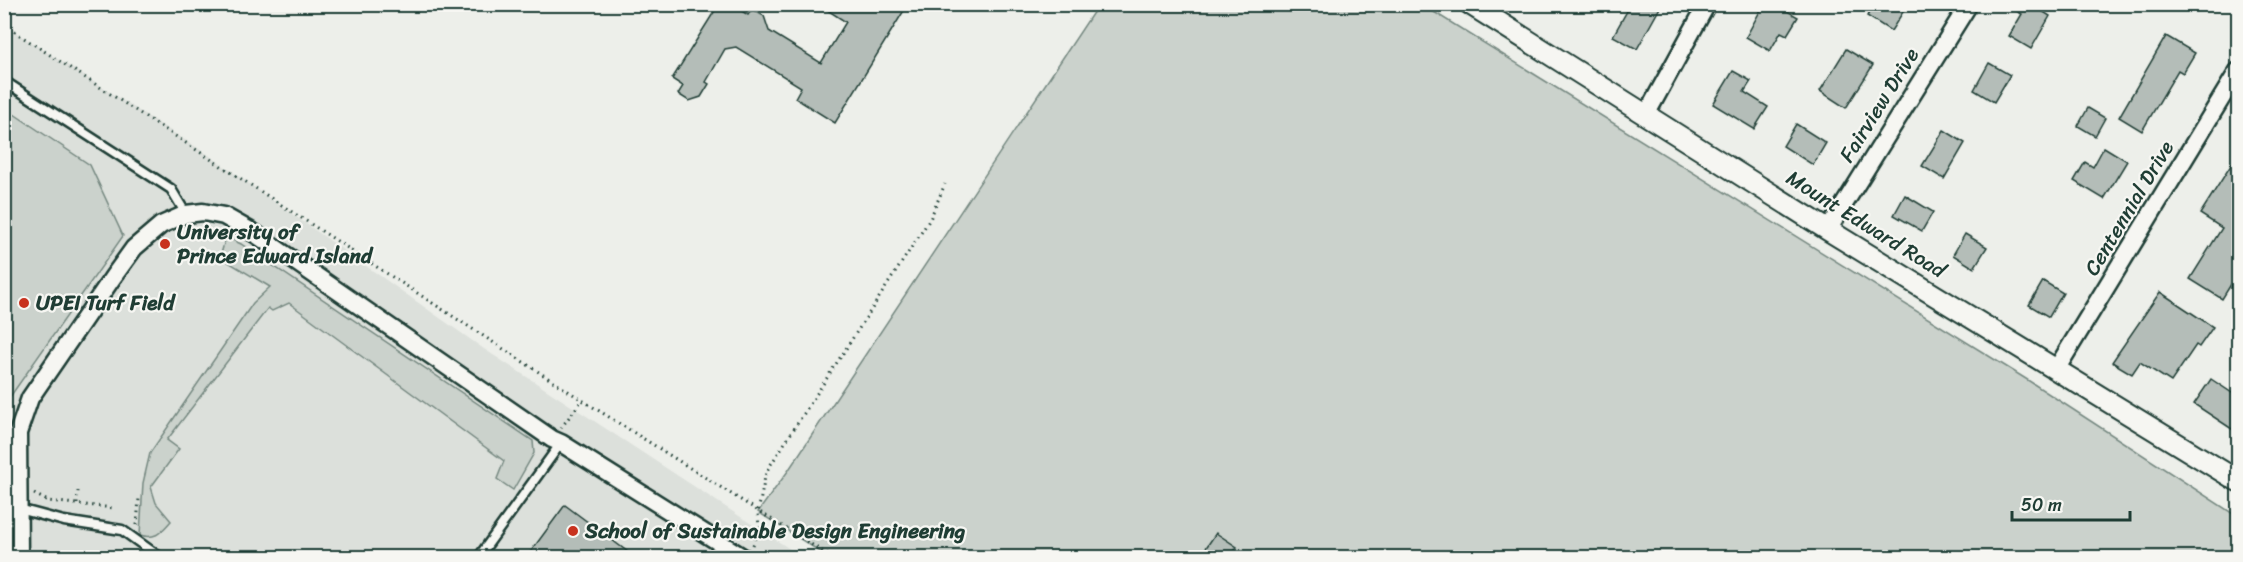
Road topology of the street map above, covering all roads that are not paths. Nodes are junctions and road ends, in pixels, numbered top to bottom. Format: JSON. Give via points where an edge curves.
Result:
{"nodes":[{"id":1,"x":1470,"y":4,"type":"edge"},
{"id":2,"x":1707,"y":4,"type":"edge"},
{"id":3,"x":1969,"y":4,"type":"edge"},
{"id":4,"x":2238,"y":71,"type":"edge"},
{"id":5,"x":4,"y":81,"type":"edge"},
{"id":6,"x":1646,"y":115,"type":"junction"},
{"id":7,"x":186,"y":214,"type":"junction"},
{"id":8,"x":1828,"y":230,"type":"junction"},
{"id":9,"x":2057,"y":368,"type":"junction"},
{"id":10,"x":560,"y":437,"type":"junction"},
{"id":11,"x":2238,"y":481,"type":"edge"},
{"id":12,"x":12,"y":507,"type":"edge"},
{"id":13,"x":748,"y":553,"type":"edge"},
{"id":14,"x":19,"y":558,"type":"edge"},
{"id":15,"x":161,"y":558,"type":"edge"},
{"id":16,"x":478,"y":558,"type":"edge"}],
"edges":[{"from":1,"to":6,"type":"street","name":"Mount Edward Road"},
{"from":2,"to":6,"type":"street"},
{"from":3,"to":8,"type":"street","name":"Fairview Drive"},
{"from":4,"to":9,"type":"street","name":"Centennial Drive"},
{"from":5,"to":7,"type":"lane","via":[[171,189]]},
{"from":6,"to":8,"type":"street","name":"Mount Edward Road"},
{"from":7,"to":10,"type":"street","via":[[224,216],[254,233],[552,439]]},
{"from":7,"to":12,"type":"street","via":[[161,225],[134,248],[30,398],[18,433]]},
{"from":8,"to":9,"type":"street","name":"Mount Edward Road"},
{"from":9,"to":11,"type":"street","name":"Mount Edward Road"},
{"from":10,"to":13,"type":"street"},
{"from":10,"to":16,"type":"lane"},
{"from":12,"to":14,"type":"street"},
{"from":12,"to":15,"type":"lane","via":[[63,521],[122,530]]}]}
